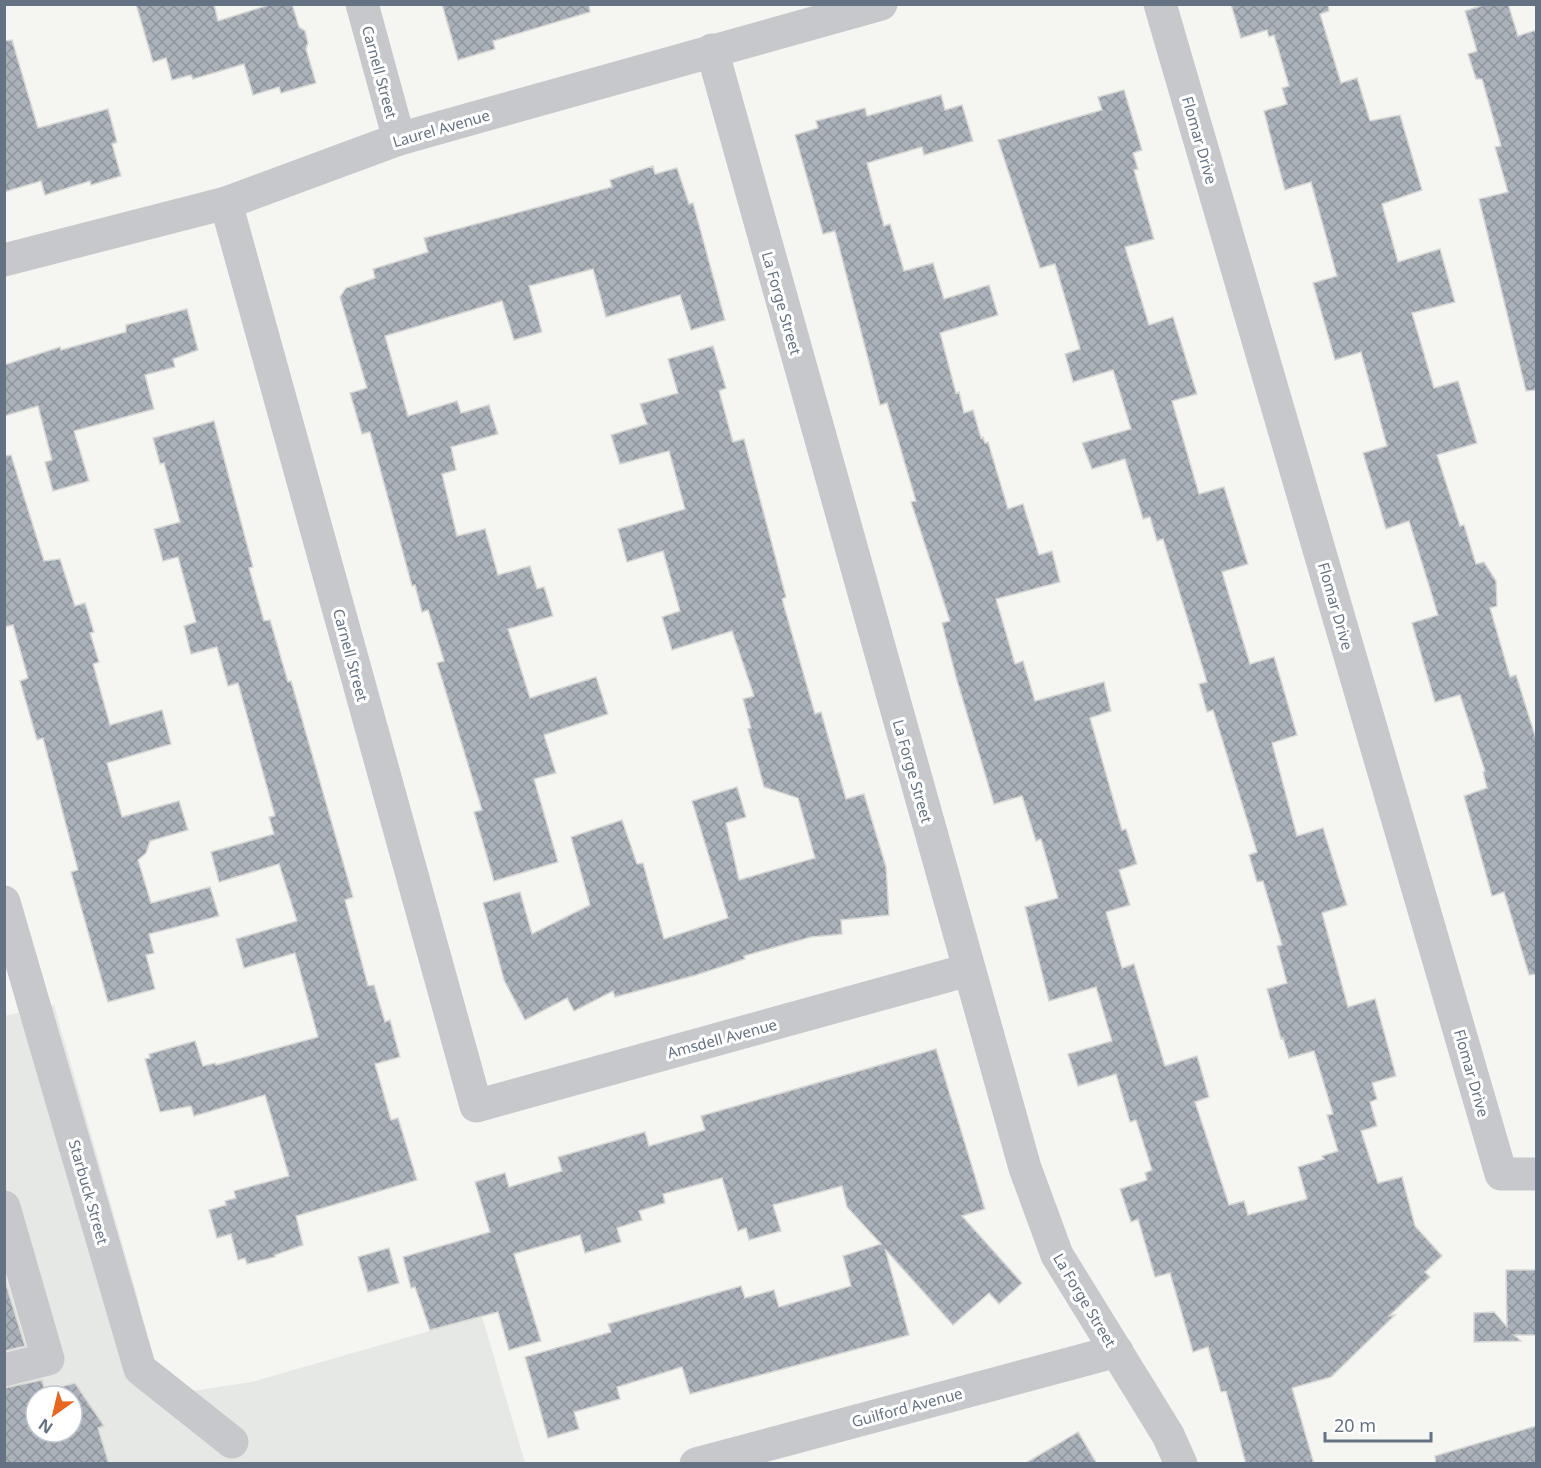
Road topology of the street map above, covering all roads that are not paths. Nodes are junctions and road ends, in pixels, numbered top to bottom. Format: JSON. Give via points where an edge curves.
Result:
{"nodes":[{"id":1,"x":362,"y":4,"type":"edge"},
{"id":2,"x":881,"y":4,"type":"edge"},
{"id":3,"x":1160,"y":4,"type":"edge"},
{"id":4,"x":712,"y":50,"type":"junction"},
{"id":5,"x":399,"y":139,"type":"junction"},
{"id":6,"x":226,"y":203,"type":"junction"},
{"id":7,"x":4,"y":260,"type":"edge"},
{"id":8,"x":4,"y":902,"type":"edge"},
{"id":9,"x":968,"y":970,"type":"junction"},
{"id":10,"x":476,"y":1106,"type":"joint"},
{"id":11,"x":1536,"y":1174,"type":"edge"},
{"id":12,"x":4,"y":1207,"type":"edge"},
{"id":13,"x":1117,"y":1352,"type":"junction"},
{"id":14,"x":4,"y":1370,"type":"edge"},
{"id":15,"x":232,"y":1442,"type":"dead end"},
{"id":16,"x":696,"y":1464,"type":"edge"},
{"id":17,"x":1181,"y":1464,"type":"edge"}],
"edges":[{"from":1,"to":5,"type":"street","name":"Carnell Street"},
{"from":2,"to":4,"type":"street","name":"Laurel Avenue"},
{"from":3,"to":11,"type":"street","name":"Flomar Drive","via":[[1501,1174]]},
{"from":4,"to":5,"type":"street","name":"Laurel Avenue"},
{"from":4,"to":9,"type":"street","name":"La Forge Street"},
{"from":5,"to":6,"type":"street","name":"Laurel Avenue"},
{"from":6,"to":7,"type":"street","name":"Laurel Avenue"},
{"from":6,"to":10,"type":"street","name":"Carnell Street"},
{"from":8,"to":15,"type":"street","name":"Starbuck Street","via":[[140,1369]]},
{"from":9,"to":10,"type":"street","name":"Amsdell Avenue"},
{"from":9,"to":13,"type":"street","name":"La Forge Street","via":[[1025,1168],[1056,1255]]},
{"from":12,"to":14,"type":"street","via":[[48,1359]]},
{"from":13,"to":16,"type":"street","name":"Guilford Avenue"},
{"from":13,"to":17,"type":"street","name":"La Forge Street","via":[[1168,1435]]}]}
